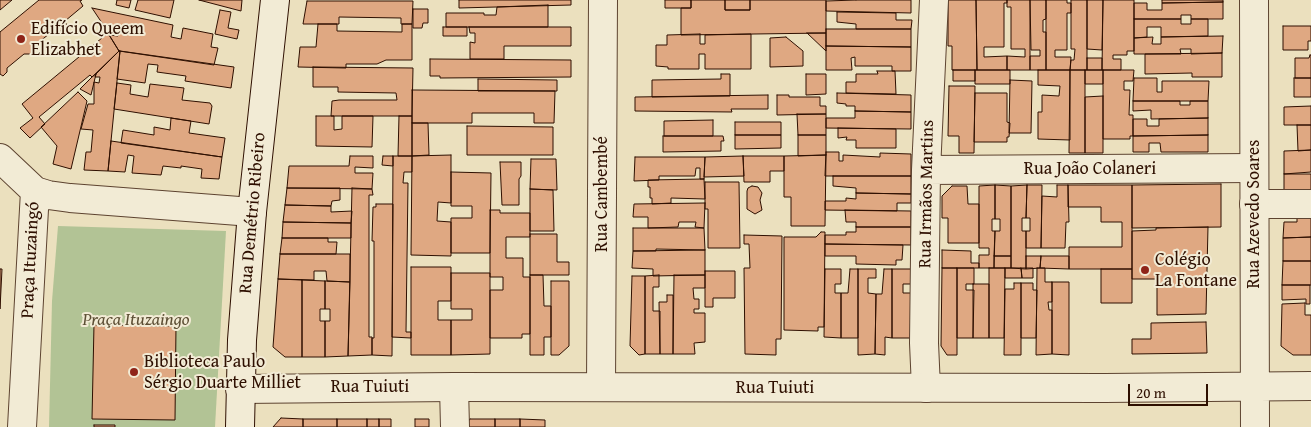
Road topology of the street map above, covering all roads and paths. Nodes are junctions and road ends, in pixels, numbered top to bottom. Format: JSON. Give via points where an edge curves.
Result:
{"nodes":[{"id":1,"x":275,"y":0,"type":"edge"},
{"id":2,"x":603,"y":0,"type":"edge"},
{"id":3,"x":934,"y":0,"type":"edge"},
{"id":4,"x":1254,"y":0,"type":"edge"},
{"id":5,"x":0,"y":158,"type":"edge"},
{"id":6,"x":1254,"y":168,"type":"junction"},
{"id":7,"x":926,"y":170,"type":"junction"},
{"id":8,"x":34,"y":191,"type":"junction"},
{"id":9,"x":1254,"y":204,"type":"junction"},
{"id":10,"x":1311,"y":204,"type":"edge"},
{"id":11,"x":252,"y":212,"type":"junction"},
{"id":12,"x":1254,"y":386,"type":"junction"},
{"id":13,"x":1311,"y":386,"type":"edge"},
{"id":14,"x":454,"y":387,"type":"junction"},
{"id":15,"x":601,"y":387,"type":"junction"},
{"id":16,"x":926,"y":388,"type":"junction"},
{"id":17,"x":240,"y":389,"type":"junction"},
{"id":18,"x":22,"y":427,"type":"edge"},
{"id":19,"x":240,"y":427,"type":"edge"},
{"id":20,"x":455,"y":427,"type":"edge"},
{"id":21,"x":1255,"y":427,"type":"edge"}],
"edges":[{"from":1,"to":11,"type":"street","name":"Rua Demétrio Ribeiro"},
{"from":2,"to":15,"type":"street","name":"Rua Cambembé"},
{"from":3,"to":7,"type":"street","name":"Rua Irmãos Martins"},
{"from":4,"to":6,"type":"street","name":"Rua Azevedo Soares"},
{"from":5,"to":8,"type":"street"},
{"from":6,"to":7,"type":"street","name":"Rua João Colaneri"},
{"from":6,"to":9,"type":"street","name":"Rua Azevedo Soares"},
{"from":7,"to":16,"type":"street","name":"Rua Irmãos Martins"},
{"from":8,"to":11,"type":"street","name":"Praça Ituzaingó","via":[[70,198]]},
{"from":8,"to":18,"type":"street","name":"Praça Ituzaingó"},
{"from":9,"to":10,"type":"street"},
{"from":9,"to":12,"type":"street","name":"Rua Azevedo Soares"},
{"from":11,"to":17,"type":"street","name":"Rua Demétrio Ribeiro"},
{"from":12,"to":13,"type":"street","name":"Rua Tuiuti"},
{"from":12,"to":16,"type":"street","name":"Rua Tuiuti"},
{"from":12,"to":21,"type":"street","name":"Rua Azevedo Soares"},
{"from":14,"to":15,"type":"street","name":"Rua Tuiuti"},
{"from":14,"to":17,"type":"street","name":"Rua Tuiuti"},
{"from":14,"to":20,"type":"street"},
{"from":15,"to":16,"type":"street","name":"Rua Tuiuti"},
{"from":17,"to":19,"type":"street","name":"Rua Demétrio Ribeiro"}]}
